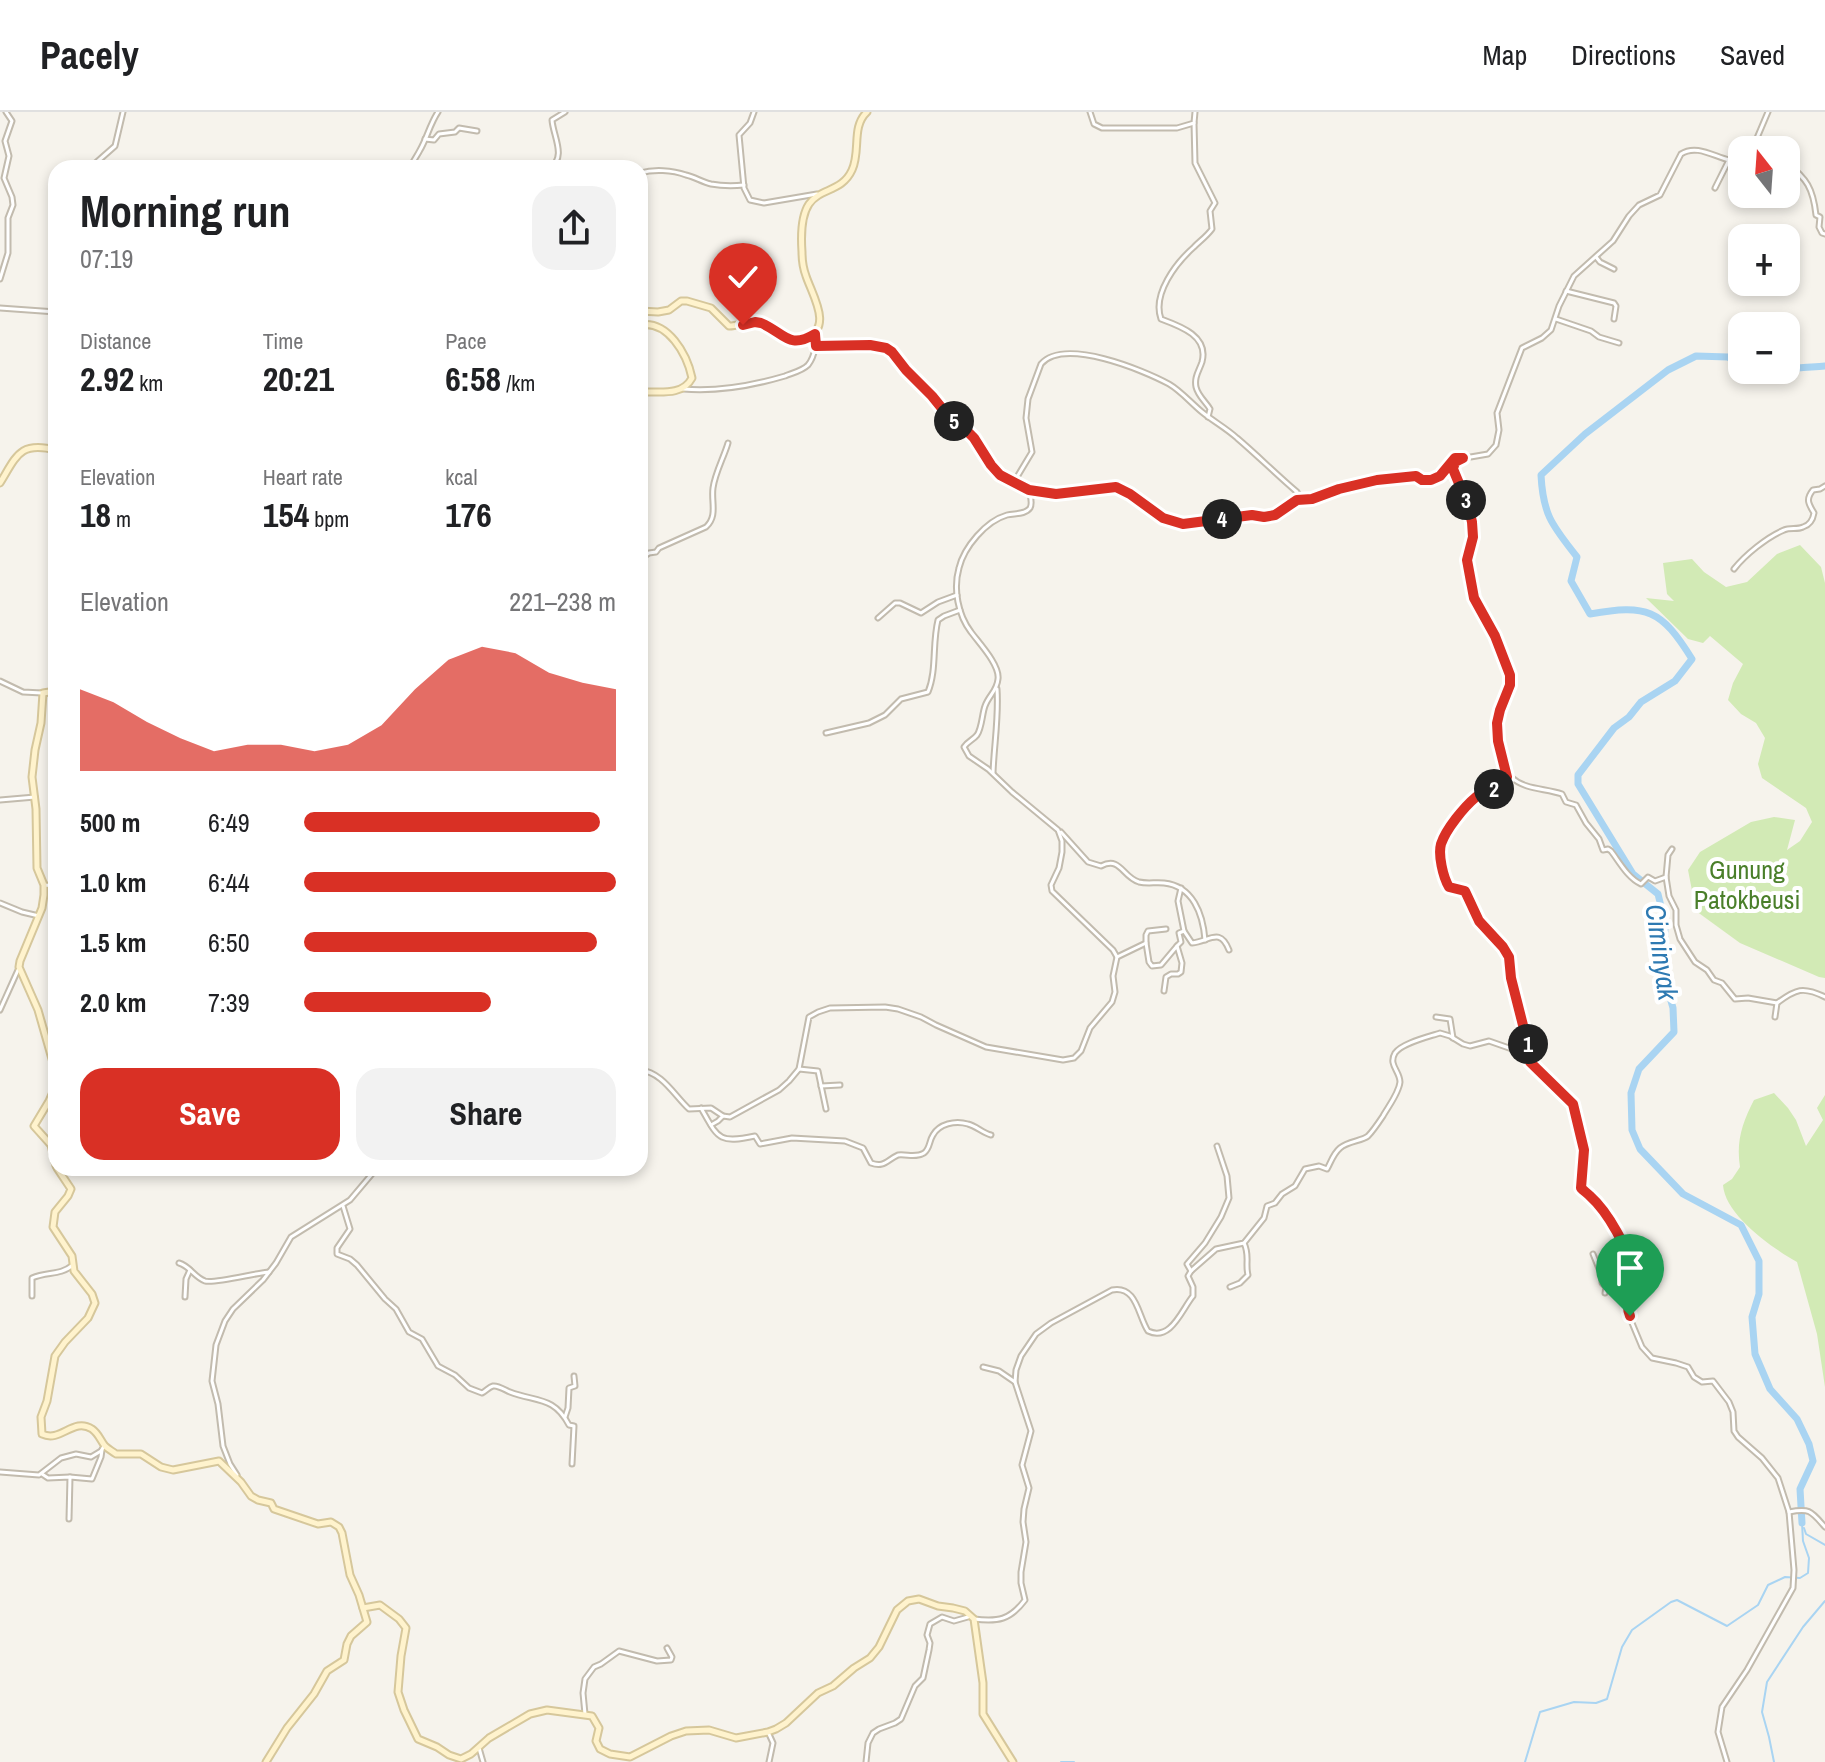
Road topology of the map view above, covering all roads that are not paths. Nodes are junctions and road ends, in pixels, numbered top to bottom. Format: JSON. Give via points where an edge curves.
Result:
{"nodes":[{"id":1,"x":6,"y":112,"type":"edge"},
{"id":2,"x":123,"y":112,"type":"edge"},
{"id":3,"x":438,"y":112,"type":"edge"},
{"id":4,"x":565,"y":112,"type":"edge"},
{"id":5,"x":754,"y":112,"type":"edge"},
{"id":6,"x":867,"y":112,"type":"edge"},
{"id":7,"x":1090,"y":112,"type":"edge"},
{"id":8,"x":1195,"y":112,"type":"edge"},
{"id":9,"x":1768,"y":112,"type":"edge"},
{"id":10,"x":1194,"y":123,"type":"junction"},
{"id":11,"x":477,"y":131,"type":"dead end"},
{"id":12,"x":1758,"y":136,"type":"edge"},
{"id":13,"x":425,"y":139,"type":"junction"},
{"id":14,"x":99,"y":160,"type":"edge"},
{"id":15,"x":414,"y":160,"type":"edge"},
{"id":16,"x":558,"y":160,"type":"edge"},
{"id":17,"x":1728,"y":160,"type":"edge"},
{"id":18,"x":1728,"y":162,"type":"edge"},
{"id":19,"x":648,"y":172,"type":"edge"},
{"id":20,"x":1800,"y":174,"type":"edge"},
{"id":21,"x":744,"y":185,"type":"junction"},
{"id":22,"x":1715,"y":188,"type":"dead end"},
{"id":23,"x":824,"y":193,"type":"junction"},
{"id":24,"x":1825,"y":234,"type":"edge"},
{"id":25,"x":1596,"y":257,"type":"junction"},
{"id":26,"x":1614,"y":269,"type":"dead end"},
{"id":27,"x":0,"y":279,"type":"edge"},
{"id":28,"x":1566,"y":291,"type":"junction"},
{"id":29,"x":0,"y":308,"type":"edge"},
{"id":30,"x":48,"y":311,"type":"edge"},
{"id":31,"x":648,"y":311,"type":"edge"},
{"id":32,"x":1556,"y":319,"type":"junction"},
{"id":33,"x":1614,"y":319,"type":"dead end"},
{"id":34,"x":648,"y":324,"type":"edge"},
{"id":35,"x":815,"y":334,"type":"junction"},
{"id":36,"x":1619,"y":343,"type":"dead end"},
{"id":37,"x":816,"y":346,"type":"junction"},
{"id":38,"x":683,"y":389,"type":"junction"},
{"id":39,"x":648,"y":392,"type":"edge"},
{"id":40,"x":1208,"y":417,"type":"junction"},
{"id":41,"x":728,"y":443,"type":"dead end"},
{"id":42,"x":48,"y":448,"type":"edge"},
{"id":43,"x":1463,"y":458,"type":"junction"},
{"id":44,"x":1014,"y":482,"type":"junction"},
{"id":45,"x":0,"y":483,"type":"edge"},
{"id":46,"x":1825,"y":486,"type":"edge"},
{"id":47,"x":1029,"y":490,"type":"junction"},
{"id":48,"x":1302,"y":499,"type":"junction"},
{"id":49,"x":648,"y":554,"type":"edge"},
{"id":50,"x":1734,"y":569,"type":"dead end"},
{"id":51,"x":957,"y":595,"type":"junction"},
{"id":52,"x":960,"y":610,"type":"junction"},
{"id":53,"x":878,"y":618,"type":"dead end"},
{"id":54,"x":0,"y":681,"type":"edge"},
{"id":55,"x":997,"y":689,"type":"junction"},
{"id":56,"x":48,"y":692,"type":"edge"},
{"id":57,"x":43,"y":693,"type":"junction"},
{"id":58,"x":826,"y":733,"type":"dead end"},
{"id":59,"x":993,"y":773,"type":"junction"},
{"id":60,"x":1507,"y":777,"type":"junction"},
{"id":61,"x":35,"y":797,"type":"junction"},
{"id":62,"x":0,"y":800,"type":"edge"},
{"id":63,"x":1058,"y":830,"type":"junction"},
{"id":64,"x":1672,"y":849,"type":"dead end"},
{"id":65,"x":1666,"y":877,"type":"junction"},
{"id":66,"x":44,"y":885,"type":"junction"},
{"id":67,"x":48,"y":885,"type":"edge"},
{"id":68,"x":1181,"y":888,"type":"junction"},
{"id":69,"x":0,"y":903,"type":"edge"},
{"id":70,"x":39,"y":916,"type":"junction"},
{"id":71,"x":1166,"y":929,"type":"dead end"},
{"id":72,"x":1184,"y":931,"type":"junction"},
{"id":73,"x":1205,"y":940,"type":"junction"},
{"id":74,"x":1146,"y":943,"type":"junction"},
{"id":75,"x":1177,"y":946,"type":"junction"},
{"id":76,"x":1229,"y":950,"type":"dead end"},
{"id":77,"x":1117,"y":957,"type":"junction"},
{"id":78,"x":19,"y":967,"type":"junction"},
{"id":79,"x":1164,"y":991,"type":"dead end"},
{"id":80,"x":1825,"y":997,"type":"edge"},
{"id":81,"x":1777,"y":1003,"type":"junction"},
{"id":82,"x":0,"y":1010,"type":"edge"},
{"id":83,"x":1436,"y":1017,"type":"dead end"},
{"id":84,"x":1775,"y":1017,"type":"dead end"},
{"id":85,"x":1453,"y":1038,"type":"junction"},
{"id":86,"x":1527,"y":1041,"type":"junction"},
{"id":87,"x":48,"y":1045,"type":"edge"},
{"id":88,"x":799,"y":1069,"type":"junction"},
{"id":89,"x":648,"y":1071,"type":"edge"},
{"id":90,"x":840,"y":1085,"type":"dead end"},
{"id":91,"x":821,"y":1086,"type":"junction"},
{"id":92,"x":48,"y":1103,"type":"edge"},
{"id":93,"x":701,"y":1108,"type":"junction"},
{"id":94,"x":826,"y":1109,"type":"dead end"},
{"id":95,"x":723,"y":1116,"type":"junction"},
{"id":96,"x":711,"y":1125,"type":"junction"},
{"id":97,"x":991,"y":1135,"type":"dead end"},
{"id":98,"x":48,"y":1142,"type":"edge"},
{"id":99,"x":1217,"y":1146,"type":"dead end"},
{"id":100,"x":62,"y":1176,"type":"edge"},
{"id":101,"x":370,"y":1176,"type":"edge"},
{"id":102,"x":343,"y":1206,"type":"junction"},
{"id":103,"x":1244,"y":1243,"type":"junction"},
{"id":104,"x":1593,"y":1254,"type":"dead end"},
{"id":105,"x":179,"y":1263,"type":"dead end"},
{"id":106,"x":73,"y":1265,"type":"junction"},
{"id":107,"x":1631,"y":1266,"type":"junction"},
{"id":108,"x":190,"y":1270,"type":"junction"},
{"id":109,"x":1191,"y":1271,"type":"junction"},
{"id":110,"x":269,"y":1272,"type":"junction"},
{"id":111,"x":1602,"y":1276,"type":"junction"},
{"id":112,"x":1230,"y":1287,"type":"dead end"},
{"id":113,"x":1605,"y":1293,"type":"dead end"},
{"id":114,"x":32,"y":1296,"type":"dead end"},
{"id":115,"x":185,"y":1297,"type":"dead end"},
{"id":116,"x":983,"y":1367,"type":"dead end"},
{"id":117,"x":574,"y":1376,"type":"dead end"},
{"id":118,"x":1015,"y":1382,"type":"junction"},
{"id":119,"x":565,"y":1417,"type":"junction"},
{"id":120,"x":103,"y":1447,"type":"junction"},
{"id":121,"x":572,"y":1464,"type":"dead end"},
{"id":122,"x":0,"y":1472,"type":"edge"},
{"id":123,"x":42,"y":1474,"type":"junction"},
{"id":124,"x":70,"y":1477,"type":"junction"},
{"id":125,"x":241,"y":1482,"type":"junction"},
{"id":126,"x":1790,"y":1512,"type":"junction"},
{"id":127,"x":69,"y":1519,"type":"dead end"},
{"id":128,"x":1825,"y":1527,"type":"edge"},
{"id":129,"x":363,"y":1608,"type":"junction"},
{"id":130,"x":973,"y":1617,"type":"junction"},
{"id":131,"x":667,"y":1648,"type":"dead end"},
{"id":132,"x":585,"y":1714,"type":"junction"},
{"id":133,"x":768,"y":1732,"type":"junction"},
{"id":134,"x":479,"y":1748,"type":"junction"},
{"id":135,"x":266,"y":1762,"type":"edge"},
{"id":136,"x":483,"y":1762,"type":"edge"},
{"id":137,"x":769,"y":1762,"type":"edge"},
{"id":138,"x":866,"y":1762,"type":"edge"},
{"id":139,"x":1013,"y":1762,"type":"edge"},
{"id":140,"x":1727,"y":1762,"type":"edge"}],
"edges":[{"from":1,"to":27,"type":"street","via":[[12,121],[5,141],[9,156],[4,178],[13,202]]},
{"from":2,"to":14,"type":"street","via":[[115,146]]},
{"from":3,"to":13,"type":"street"},
{"from":4,"to":16,"type":"street","via":[[552,120]]},
{"from":5,"to":21,"type":"street","via":[[739,135]]},
{"from":6,"to":23,"type":"street","via":[[858,126],[852,170]]},
{"from":7,"to":10,"type":"street","via":[[1096,127],[1102,128],[1177,128]]},
{"from":8,"to":10,"type":"street"},
{"from":9,"to":12,"type":"street"},
{"from":10,"to":40,"type":"street","via":[[1195,163],[1215,203],[1210,211],[1212,229],[1170,274],[1159,313],[1197,338],[1203,356],[1196,386],[1210,409]]},
{"from":11,"to":13,"type":"street","via":[[459,128]]},
{"from":13,"to":15,"type":"street"},
{"from":17,"to":25,"type":"street","via":[[1695,149],[1684,151],[1660,195],[1639,205]]},
{"from":18,"to":22,"type":"street"},
{"from":19,"to":21,"type":"street"},
{"from":20,"to":24,"type":"street","via":[[1810,187]]},
{"from":21,"to":23,"type":"street","via":[[750,200],[758,203]]},
{"from":23,"to":35,"type":"street","via":[[809,203],[802,235],[802,265],[820,316]]},
{"from":25,"to":26,"type":"street"},
{"from":25,"to":28,"type":"street"},
{"from":28,"to":32,"type":"street"},
{"from":28,"to":33,"type":"street","via":[[1614,303]]},
{"from":29,"to":30,"type":"street"},
{"from":31,"to":35,"type":"street","via":[[669,310],[687,301],[711,308],[729,326],[759,322],[795,342]]},
{"from":32,"to":36,"type":"street"},
{"from":32,"to":43,"type":"street","via":[[1547,334],[1522,348],[1497,413],[1496,445],[1491,452]]},
{"from":34,"to":38,"type":"street","via":[[674,339],[691,374]]},
{"from":35,"to":37,"type":"street"},
{"from":37,"to":38,"type":"street","via":[[809,364],[787,375],[744,387]]},
{"from":37,"to":44,"type":"street","via":[[870,345],[892,352],[974,438],[997,471]]},
{"from":38,"to":39,"type":"street"},
{"from":40,"to":44,"type":"street","via":[[1171,385],[1133,369],[1093,355],[1053,356],[1041,364],[1028,395],[1032,452]]},
{"from":40,"to":48,"type":"street"},
{"from":41,"to":49,"type":"street","via":[[713,486],[711,522]]},
{"from":42,"to":45,"type":"street","via":[[27,448]]},
{"from":43,"to":48,"type":"street","via":[[1455,458],[1431,480],[1377,480]]},
{"from":43,"to":60,"type":"street","via":[[1453,469],[1472,522],[1467,560],[1474,598],[1510,675],[1497,723]]},
{"from":44,"to":47,"type":"street"},
{"from":46,"to":50,"type":"street","via":[[1808,497],[1812,520],[1779,532]]},
{"from":47,"to":48,"type":"street","via":[[1056,494],[1116,487],[1163,518],[1183,524],[1269,516]]},
{"from":47,"to":51,"type":"street","via":[[1028,510],[1001,518],[967,549],[958,568]]},
{"from":51,"to":52,"type":"street"},
{"from":51,"to":53,"type":"street","via":[[921,613],[895,603]]},
{"from":52,"to":55,"type":"street","via":[[999,673]]},
{"from":52,"to":58,"type":"street","via":[[938,620],[928,692],[901,699],[869,723]]},
{"from":54,"to":57,"type":"street","via":[[23,692]]},
{"from":55,"to":59,"type":"street"},
{"from":55,"to":59,"type":"street","via":[[986,702],[979,732],[964,747]]},
{"from":56,"to":57,"type":"street"},
{"from":57,"to":61,"type":"street","via":[[32,771]]},
{"from":59,"to":63,"type":"street"},
{"from":60,"to":65,"type":"street","via":[[1562,794],[1631,878],[1641,884],[1647,877]]},
{"from":60,"to":86,"type":"street","via":[[1500,787],[1476,797],[1440,846],[1447,885],[1465,891],[1479,921],[1507,953]]},
{"from":61,"to":62,"type":"street"},
{"from":61,"to":66,"type":"street","via":[[37,868]]},
{"from":63,"to":68,"type":"street","via":[[1088,862],[1113,863],[1138,882]]},
{"from":63,"to":77,"type":"street","via":[[1062,852],[1052,891]]},
{"from":64,"to":65,"type":"street"},
{"from":65,"to":81,"type":"street","via":[[1680,939],[1695,962],[1735,999]]},
{"from":66,"to":67,"type":"street"},
{"from":66,"to":70,"type":"street"},
{"from":68,"to":72,"type":"street","via":[[1178,904]]},
{"from":68,"to":73,"type":"street","via":[[1198,906]]},
{"from":69,"to":70,"type":"street"},
{"from":70,"to":78,"type":"street"},
{"from":71,"to":74,"type":"street","via":[[1148,931]]},
{"from":72,"to":73,"type":"street","via":[[1192,943]]},
{"from":72,"to":75,"type":"street"},
{"from":73,"to":76,"type":"street","via":[[1220,937]]},
{"from":74,"to":75,"type":"street","via":[[1152,966],[1161,965]]},
{"from":74,"to":77,"type":"street"},
{"from":75,"to":79,"type":"street","via":[[1181,972],[1166,977]]},
{"from":77,"to":88,"type":"street","via":[[1112,1002],[1074,1058],[986,1047],[909,1012],[852,1007],[830,1008],[809,1017]]},
{"from":78,"to":82,"type":"street"},
{"from":78,"to":87,"type":"street"},
{"from":80,"to":81,"type":"street","via":[[1798,990]]},
{"from":81,"to":84,"type":"street"},
{"from":83,"to":85,"type":"street","via":[[1450,1019]]},
{"from":85,"to":86,"type":"street","via":[[1470,1046],[1489,1041],[1509,1048]]},
{"from":85,"to":103,"type":"street","via":[[1440,1033],[1396,1051],[1393,1068],[1400,1085],[1368,1136],[1343,1145],[1327,1169],[1305,1169],[1295,1186],[1267,1206]]},
{"from":86,"to":107,"type":"street","via":[[1530,1062],[1573,1104],[1584,1150],[1581,1188],[1607,1216]]},
{"from":88,"to":91,"type":"street","via":[[818,1071]]},
{"from":88,"to":95,"type":"street","via":[[767,1097]]},
{"from":89,"to":93,"type":"street","via":[[689,1109]]},
{"from":90,"to":91,"type":"street"},
{"from":91,"to":94,"type":"street"},
{"from":92,"to":98,"type":"street","via":[[34,1126]]},
{"from":93,"to":95,"type":"street"},
{"from":93,"to":96,"type":"street"},
{"from":95,"to":96,"type":"street"},
{"from":96,"to":97,"type":"street","via":[[721,1138],[755,1136],[760,1144],[805,1137],[845,1141],[862,1147],[871,1163],[880,1166],[898,1155],[925,1152],[936,1130],[953,1122]]},
{"from":99,"to":109,"type":"street","via":[[1229,1198],[1187,1264]]},
{"from":100,"to":106,"type":"street","via":[[71,1189],[52,1224]]},
{"from":101,"to":102,"type":"street"},
{"from":102,"to":110,"type":"street","via":[[291,1237]]},
{"from":102,"to":119,"type":"street","via":[[350,1229],[337,1254],[357,1265],[409,1332],[422,1339],[438,1366],[469,1388],[482,1393],[497,1386],[541,1400]]},
{"from":103,"to":109,"type":"street","via":[[1216,1249]]},
{"from":103,"to":112,"type":"street","via":[[1248,1275]]},
{"from":104,"to":111,"type":"street"},
{"from":105,"to":108,"type":"street"},
{"from":106,"to":114,"type":"street","via":[[32,1278]]},
{"from":106,"to":120,"type":"street","via":[[95,1306],[56,1353],[41,1432],[53,1437],[82,1426],[99,1436]]},
{"from":107,"to":111,"type":"street"},
{"from":107,"to":126,"type":"street","via":[[1627,1311],[1645,1352],[1684,1365],[1702,1382],[1716,1384],[1733,1412],[1734,1431],[1778,1478]]},
{"from":108,"to":110,"type":"street","via":[[213,1283]]},
{"from":108,"to":115,"type":"street"},
{"from":109,"to":118,"type":"street","via":[[1193,1296],[1180,1318],[1162,1333],[1147,1329],[1127,1292],[1112,1290],[1036,1334],[1018,1362]]},
{"from":110,"to":125,"type":"street","via":[[229,1315],[213,1362],[223,1446]]},
{"from":111,"to":113,"type":"street"},
{"from":116,"to":118,"type":"street"},
{"from":117,"to":119,"type":"street"},
{"from":118,"to":130,"type":"street","via":[[1031,1431],[1022,1465],[1029,1488],[1021,1572],[1025,1600],[1003,1620]]},
{"from":119,"to":121,"type":"street","via":[[574,1426]]},
{"from":120,"to":123,"type":"street","via":[[91,1457],[61,1458]]},
{"from":120,"to":124,"type":"street","via":[[93,1478]]},
{"from":120,"to":125,"type":"street","via":[[116,1454],[141,1454],[168,1469],[219,1461]]},
{"from":122,"to":123,"type":"street"},
{"from":123,"to":124,"type":"street"},
{"from":124,"to":127,"type":"street"},
{"from":125,"to":129,"type":"street","via":[[251,1496],[274,1509],[318,1524],[331,1522],[340,1529]]},
{"from":126,"to":128,"type":"street","via":[[1811,1511]]},
{"from":126,"to":140,"type":"street","via":[[1794,1583],[1722,1707],[1718,1732]]},
{"from":129,"to":134,"type":"street","via":[[380,1605],[406,1628],[398,1692],[418,1739],[461,1759]]},
{"from":129,"to":135,"type":"street","via":[[367,1622],[349,1639],[344,1660],[327,1671]]},
{"from":130,"to":133,"type":"street","via":[[919,1599],[902,1604],[870,1658]]},
{"from":130,"to":138,"type":"street","via":[[942,1617],[930,1624],[923,1678],[901,1719],[873,1733]]},
{"from":130,"to":139,"type":"street","via":[[983,1714]]},
{"from":131,"to":132,"type":"street","via":[[671,1660],[619,1651],[594,1667],[584,1682]]},
{"from":132,"to":133,"type":"street","via":[[598,1724],[600,1749],[626,1757],[686,1731],[709,1730],[736,1738]]},
{"from":132,"to":134,"type":"street","via":[[530,1714]]},
{"from":133,"to":137,"type":"street","via":[[773,1743]]},
{"from":134,"to":136,"type":"street"}]}
